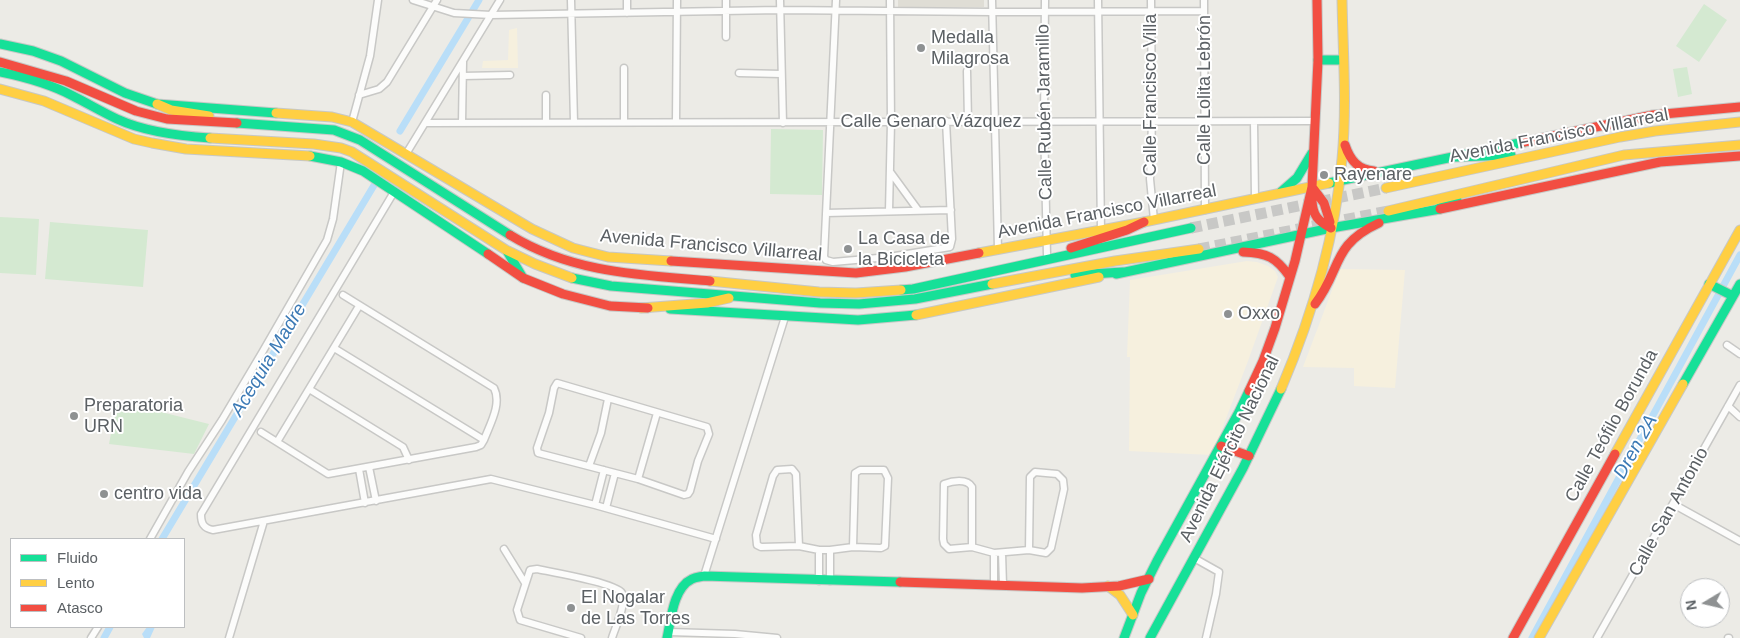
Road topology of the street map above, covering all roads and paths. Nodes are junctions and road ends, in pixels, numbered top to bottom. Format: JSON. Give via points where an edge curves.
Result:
{"nodes":[{"id":1,"x":378,"y":0,"type":"edge"},
{"id":2,"x":413,"y":0,"type":"edge"},
{"id":3,"x":500,"y":0,"type":"edge"},
{"id":4,"x":571,"y":0,"type":"edge"},
{"id":5,"x":627,"y":0,"type":"edge"},
{"id":6,"x":678,"y":0,"type":"edge"},
{"id":7,"x":726,"y":0,"type":"edge"},
{"id":8,"x":780,"y":0,"type":"edge"},
{"id":9,"x":836,"y":0,"type":"edge"},
{"id":10,"x":890,"y":0,"type":"edge"},
{"id":11,"x":992,"y":0,"type":"edge"},
{"id":12,"x":1045,"y":0,"type":"edge"},
{"id":13,"x":1098,"y":0,"type":"edge"},
{"id":14,"x":1151,"y":0,"type":"edge"},
{"id":15,"x":1204,"y":0,"type":"edge"},
{"id":16,"x":1317,"y":0,"type":"edge"},
{"id":17,"x":1342,"y":0,"type":"edge"},
{"id":18,"x":435,"y":3,"type":"edge"},
{"id":19,"x":780,"y":10,"type":"junction"},
{"id":20,"x":836,"y":11,"type":"junction"},
{"id":21,"x":890,"y":11,"type":"junction"},
{"id":22,"x":1204,"y":11,"type":"junction"},
{"id":23,"x":727,"y":12,"type":"junction"},
{"id":24,"x":992,"y":12,"type":"junction"},
{"id":25,"x":1044,"y":12,"type":"junction"},
{"id":26,"x":1098,"y":12,"type":"junction"},
{"id":27,"x":1151,"y":12,"type":"junction"},
{"id":28,"x":571,"y":13,"type":"junction"},
{"id":29,"x":627,"y":13,"type":"junction"},
{"id":30,"x":678,"y":13,"type":"junction"},
{"id":31,"x":491,"y":16,"type":"junction"},
{"id":32,"x":726,"y":37,"type":"dead end"},
{"id":33,"x":0,"y":44,"type":"edge"},
{"id":34,"x":463,"y":60,"type":"junction"},
{"id":35,"x":1318,"y":60,"type":"junction"},
{"id":36,"x":1342,"y":60,"type":"junction"},
{"id":37,"x":0,"y":62,"type":"edge"},
{"id":38,"x":624,"y":68,"type":"dead end"},
{"id":39,"x":967,"y":71,"type":"dead end"},
{"id":40,"x":0,"y":72,"type":"edge"},
{"id":41,"x":739,"y":73,"type":"dead end"},
{"id":42,"x":782,"y":74,"type":"junction"},
{"id":43,"x":510,"y":75,"type":"dead end"},
{"id":44,"x":463,"y":76,"type":"junction"},
{"id":45,"x":0,"y":89,"type":"edge"},
{"id":46,"x":359,"y":95,"type":"junction"},
{"id":47,"x":546,"y":95,"type":"dead end"},
{"id":48,"x":157,"y":104,"type":"junction"},
{"id":49,"x":1740,"y":107,"type":"edge"},
{"id":50,"x":946,"y":121,"type":"junction"},
{"id":51,"x":968,"y":121,"type":"junction"},
{"id":52,"x":1315,"y":121,"type":"junction"},
{"id":53,"x":352,"y":122,"type":"junction"},
{"id":54,"x":546,"y":122,"type":"junction"},
{"id":55,"x":574,"y":122,"type":"junction"},
{"id":56,"x":624,"y":122,"type":"junction"},
{"id":57,"x":676,"y":122,"type":"junction"},
{"id":58,"x":830,"y":122,"type":"junction"},
{"id":59,"x":891,"y":122,"type":"junction"},
{"id":60,"x":995,"y":122,"type":"junction"},
{"id":61,"x":1044,"y":122,"type":"junction"},
{"id":62,"x":1100,"y":122,"type":"junction"},
{"id":63,"x":1152,"y":122,"type":"junction"},
{"id":64,"x":1204,"y":122,"type":"junction"},
{"id":65,"x":1254,"y":122,"type":"junction"},
{"id":66,"x":1740,"y":122,"type":"edge"},
{"id":67,"x":462,"y":123,"type":"junction"},
{"id":68,"x":783,"y":123,"type":"junction"},
{"id":69,"x":425,"y":124,"type":"junction"},
{"id":70,"x":272,"y":126,"type":"junction"},
{"id":71,"x":1344,"y":139,"type":"junction"},
{"id":72,"x":1740,"y":145,"type":"edge"},
{"id":73,"x":1314,"y":150,"type":"junction"},
{"id":74,"x":406,"y":154,"type":"junction"},
{"id":75,"x":1740,"y":156,"type":"edge"},
{"id":76,"x":1456,"y":157,"type":"junction"},
{"id":77,"x":1530,"y":157,"type":"junction"},
{"id":78,"x":341,"y":162,"type":"junction"},
{"id":79,"x":1385,"y":171,"type":"junction"},
{"id":80,"x":1551,"y":172,"type":"junction"},
{"id":81,"x":891,"y":173,"type":"junction"},
{"id":82,"x":1340,"y":180,"type":"junction"},
{"id":83,"x":1312,"y":187,"type":"junction"},
{"id":84,"x":1386,"y":188,"type":"tunnel mouth"},
{"id":85,"x":394,"y":192,"type":"junction"},
{"id":86,"x":1280,"y":193,"type":"junction"},
{"id":87,"x":1255,"y":198,"type":"junction"},
{"id":88,"x":918,"y":210,"type":"junction"},
{"id":89,"x":951,"y":210,"type":"junction"},
{"id":90,"x":1205,"y":210,"type":"junction"},
{"id":91,"x":1435,"y":210,"type":"junction"},
{"id":92,"x":889,"y":211,"type":"junction"},
{"id":93,"x":826,"y":213,"type":"junction"},
{"id":94,"x":1391,"y":214,"type":"junction"},
{"id":95,"x":1154,"y":220,"type":"junction"},
{"id":96,"x":1144,"y":222,"type":"junction"},
{"id":97,"x":1191,"y":228,"type":"tunnel mouth"},
{"id":98,"x":1331,"y":228,"type":"junction"},
{"id":99,"x":1740,"y":230,"type":"edge"},
{"id":100,"x":1101,"y":231,"type":"junction"},
{"id":101,"x":1301,"y":236,"type":"junction"},
{"id":102,"x":1047,"y":240,"type":"junction"},
{"id":103,"x":1117,"y":245,"type":"junction"},
{"id":104,"x":998,"y":249,"type":"junction"},
{"id":105,"x":1198,"y":249,"type":"tunnel mouth"},
{"id":106,"x":506,"y":250,"type":"junction"},
{"id":107,"x":1230,"y":251,"type":"junction"},
{"id":108,"x":1047,"y":255,"type":"junction"},
{"id":109,"x":1115,"y":261,"type":"junction"},
{"id":110,"x":1148,"y":268,"type":"junction"},
{"id":111,"x":993,"y":272,"type":"junction"},
{"id":112,"x":1123,"y":272,"type":"junction"},
{"id":113,"x":1290,"y":277,"type":"junction"},
{"id":114,"x":523,"y":278,"type":"junction"},
{"id":115,"x":1013,"y":281,"type":"junction"},
{"id":116,"x":1740,"y":284,"type":"edge"},
{"id":117,"x":1711,"y":286,"type":"junction"},
{"id":118,"x":343,"y":295,"type":"dead end"},
{"id":119,"x":1730,"y":295,"type":"junction"},
{"id":120,"x":738,"y":296,"type":"junction"},
{"id":121,"x":360,"y":306,"type":"junction"},
{"id":122,"x":1312,"y":307,"type":"junction"},
{"id":123,"x":642,"y":308,"type":"junction"},
{"id":124,"x":785,"y":317,"type":"junction"},
{"id":125,"x":1727,"y":345,"type":"dead end"},
{"id":126,"x":334,"y":348,"type":"junction"},
{"id":127,"x":1740,"y":354,"type":"edge"},
{"id":128,"x":1740,"y":385,"type":"edge"},
{"id":129,"x":309,"y":389,"type":"junction"},
{"id":130,"x":608,"y":399,"type":"junction"},
{"id":131,"x":1728,"y":406,"type":"junction"},
{"id":132,"x":657,"y":413,"type":"junction"},
{"id":133,"x":1740,"y":417,"type":"edge"},
{"id":134,"x":261,"y":432,"type":"dead end"},
{"id":135,"x":484,"y":440,"type":"junction"},
{"id":136,"x":277,"y":442,"type":"junction"},
{"id":137,"x":1221,"y":446,"type":"junction"},
{"id":138,"x":1248,"y":456,"type":"junction"},
{"id":139,"x":409,"y":460,"type":"junction"},
{"id":140,"x":589,"y":466,"type":"junction"},
{"id":141,"x":369,"y":467,"type":"junction"},
{"id":142,"x":359,"y":470,"type":"junction"},
{"id":143,"x":604,"y":470,"type":"junction"},
{"id":144,"x":615,"y":473,"type":"junction"},
{"id":145,"x":638,"y":480,"type":"junction"},
{"id":146,"x":376,"y":501,"type":"junction"},
{"id":147,"x":365,"y":503,"type":"junction"},
{"id":148,"x":1673,"y":504,"type":"junction"},
{"id":149,"x":595,"y":505,"type":"junction"},
{"id":150,"x":606,"y":508,"type":"junction"},
{"id":151,"x":264,"y":521,"type":"junction"},
{"id":152,"x":151,"y":538,"type":"edge"},
{"id":153,"x":716,"y":539,"type":"junction"},
{"id":154,"x":1740,"y":541,"type":"edge"},
{"id":155,"x":799,"y":546,"type":"junction"},
{"id":156,"x":972,"y":547,"type":"junction"},
{"id":157,"x":853,"y":548,"type":"junction"},
{"id":158,"x":504,"y":549,"type":"dead end"},
{"id":159,"x":819,"y":550,"type":"junction"},
{"id":160,"x":830,"y":550,"type":"junction"},
{"id":161,"x":1029,"y":550,"type":"junction"},
{"id":162,"x":994,"y":553,"type":"junction"},
{"id":163,"x":1002,"y":553,"type":"junction"},
{"id":164,"x":1194,"y":558,"type":"junction"},
{"id":165,"x":704,"y":576,"type":"junction"},
{"id":166,"x":1148,"y":579,"type":"junction"},
{"id":167,"x":819,"y":581,"type":"junction"},
{"id":168,"x":830,"y":581,"type":"junction"},
{"id":169,"x":525,"y":583,"type":"junction"},
{"id":170,"x":998,"y":585,"type":"junction"},
{"id":171,"x":1107,"y":586,"type":"junction"},
{"id":172,"x":1133,"y":615,"type":"junction"},
{"id":173,"x":558,"y":635,"type":"edge"},
{"id":174,"x":668,"y":635,"type":"edge"},
{"id":175,"x":735,"y":636,"type":"edge"},
{"id":176,"x":230,"y":638,"type":"edge"},
{"id":177,"x":581,"y":638,"type":"edge"},
{"id":178,"x":612,"y":638,"type":"edge"},
{"id":179,"x":778,"y":638,"type":"edge"},
{"id":180,"x":1124,"y":638,"type":"edge"},
{"id":181,"x":1150,"y":638,"type":"edge"},
{"id":182,"x":1206,"y":638,"type":"edge"},
{"id":183,"x":1513,"y":638,"type":"edge"},
{"id":184,"x":1539,"y":638,"type":"edge"},
{"id":185,"x":1597,"y":638,"type":"edge"}],
"edges":[{"from":1,"to":46,"type":"street","via":[[370,56]]},
{"from":2,"to":18,"type":"street"},
{"from":3,"to":31,"type":"street"},
{"from":4,"to":28,"type":"street"},
{"from":5,"to":29,"type":"street"},
{"from":6,"to":30,"type":"street"},
{"from":7,"to":23,"type":"street"},
{"from":8,"to":19,"type":"street"},
{"from":9,"to":20,"type":"street"},
{"from":10,"to":21,"type":"street"},
{"from":11,"to":24,"type":"street"},
{"from":12,"to":25,"type":"street","name":"Calle Rubén Jaramillo"},
{"from":13,"to":26,"type":"street"},
{"from":14,"to":27,"type":"street","name":"Calle Francisco Villa"},
{"from":15,"to":22,"type":"street","name":"Calle Lolita Lebrón"},
{"from":16,"to":35,"type":"main road","name":"Avenida Ejército Nacional"},
{"from":17,"to":36,"type":"main road","name":"Avenida Ejército Nacional"},
{"from":18,"to":31,"type":"street","via":[[444,11]]},
{"from":18,"to":46,"type":"street","via":[[387,82],[380,89]]},
{"from":19,"to":20,"type":"street"},
{"from":19,"to":23,"type":"street"},
{"from":19,"to":42,"type":"street"},
{"from":20,"to":21,"type":"street"},
{"from":20,"to":58,"type":"street"},
{"from":21,"to":24,"type":"street"},
{"from":21,"to":59,"type":"street"},
{"from":22,"to":27,"type":"street"},
{"from":22,"to":64,"type":"street","name":"Calle Lolita Lebrón"},
{"from":23,"to":30,"type":"street"},
{"from":23,"to":32,"type":"street"},
{"from":24,"to":25,"type":"street"},
{"from":24,"to":60,"type":"street"},
{"from":25,"to":26,"type":"street"},
{"from":25,"to":61,"type":"street","name":"Calle Rubén Jaramillo"},
{"from":26,"to":27,"type":"street"},
{"from":26,"to":62,"type":"street"},
{"from":27,"to":63,"type":"street","name":"Calle Francisco Villa"},
{"from":28,"to":29,"type":"street"},
{"from":28,"to":31,"type":"street"},
{"from":28,"to":55,"type":"street"},
{"from":29,"to":30,"type":"street"},
{"from":30,"to":57,"type":"street"},
{"from":31,"to":34,"type":"street"},
{"from":33,"to":48,"type":"main road","name":"Avenida Francisco Villarreal","via":[[61,61],[125,93]]},
{"from":34,"to":44,"type":"street"},
{"from":34,"to":69,"type":"street"},
{"from":35,"to":36,"type":"main road"},
{"from":35,"to":52,"type":"main road","name":"Avenida Ejército Nacional"},
{"from":36,"to":71,"type":"main road","name":"Avenida Ejército Nacional"},
{"from":37,"to":70,"type":"main road","name":"Avenida Francisco Villarreal","via":[[66,80],[151,115],[181,121]]},
{"from":38,"to":56,"type":"street"},
{"from":39,"to":51,"type":"street"},
{"from":40,"to":106,"type":"main road","via":[[47,85],[118,120],[155,131],[181,136],[341,148],[366,160]]},
{"from":41,"to":42,"type":"street"},
{"from":42,"to":68,"type":"street"},
{"from":43,"to":44,"type":"street"},
{"from":44,"to":67,"type":"street"},
{"from":45,"to":78,"type":"main road","name":"Avenida Francisco Villarreal","via":[[44,101],[134,139],[159,145],[317,156]]},
{"from":46,"to":53,"type":"street"},
{"from":47,"to":54,"type":"street"},
{"from":48,"to":53,"type":"main road","name":"Avenida Francisco Villarreal","via":[[319,116]]},
{"from":48,"to":70,"type":"main road","via":[[171,110]]},
{"from":49,"to":76,"type":"main road","via":[[1653,115]]},
{"from":50,"to":51,"type":"street","name":"Calle Genaro Vázquez"},
{"from":50,"to":59,"type":"street","name":"Calle Genaro Vázquez"},
{"from":50,"to":89,"type":"street"},
{"from":51,"to":60,"type":"street","name":"Calle Genaro Vázquez"},
{"from":52,"to":65,"type":"street","name":"Calle Genaro Vázquez"},
{"from":52,"to":73,"type":"main road","name":"Avenida Ejército Nacional"},
{"from":53,"to":74,"type":"main road","name":"Avenida Francisco Villarreal"},
{"from":54,"to":55,"type":"street","name":"Calle Genaro Vázquez"},
{"from":54,"to":67,"type":"street","name":"Calle Genaro Vázquez"},
{"from":55,"to":56,"type":"street","name":"Calle Genaro Vázquez"},
{"from":56,"to":57,"type":"street","name":"Calle Genaro Vázquez"},
{"from":57,"to":68,"type":"street","name":"Calle Genaro Vázquez"},
{"from":58,"to":59,"type":"street","name":"Calle Genaro Vázquez"},
{"from":58,"to":68,"type":"street","name":"Calle Genaro Vázquez"},
{"from":58,"to":93,"type":"street"},
{"from":59,"to":81,"type":"street"},
{"from":60,"to":61,"type":"street","name":"Calle Genaro Vázquez"},
{"from":60,"to":104,"type":"street"},
{"from":61,"to":62,"type":"street","name":"Calle Genaro Vázquez"},
{"from":61,"to":102,"type":"street","name":"Calle Rubén Jaramillo"},
{"from":62,"to":63,"type":"street","name":"Calle Genaro Vázquez"},
{"from":62,"to":100,"type":"street"},
{"from":63,"to":64,"type":"street","name":"Calle Genaro Vázquez"},
{"from":63,"to":95,"type":"street","name":"Calle Francisco Villa","via":[[1150,179]]},
{"from":64,"to":65,"type":"street","name":"Calle Genaro Vázquez"},
{"from":64,"to":90,"type":"street","name":"Calle Lolita Lebrón"},
{"from":65,"to":87,"type":"street"},
{"from":66,"to":77,"type":"main road","name":"Avenida Francisco Villarreal","via":[[1655,131]]},
{"from":67,"to":69,"type":"street","name":"Calle Genaro Vázquez"},
{"from":69,"to":74,"type":"street"},
{"from":70,"to":111,"type":"main road","name":"Avenida Francisco Villarreal","via":[[319,128],[348,134],[520,240],[562,260],[613,272],[856,293],[913,289]]},
{"from":71,"to":79,"type":"main road","via":[[1355,164],[1367,171]]},
{"from":71,"to":82,"type":"main road","name":"Avenida Ejército Nacional"},
{"from":72,"to":80,"type":"main road","name":"Avenida Francisco Villarreal","via":[[1624,155]]},
{"from":73,"to":83,"type":"main road","name":"Avenida Ejército Nacional"},
{"from":73,"to":86,"type":"main road","via":[[1297,178]]},
{"from":74,"to":104,"type":"main road","name":"Avenida Francisco Villarreal","via":[[532,229],[573,248],[608,257],[856,273]]},
{"from":75,"to":91,"type":"main road","via":[[1660,162]]},
{"from":76,"to":77,"type":"main road"},
{"from":76,"to":79,"type":"main road","name":"Avenida Francisco Villarreal"},
{"from":77,"to":84,"type":"main road","name":"Avenida Francisco Villarreal"},
{"from":78,"to":85,"type":"main road","name":"Avenida Francisco Villarreal","via":[[363,171]]},
{"from":78,"to":152,"type":"street","via":[[327,240]]},
{"from":79,"to":82,"type":"main road","name":"Avenida Francisco Villarreal"},
{"from":80,"to":91,"type":"main road","via":[[1459,199]]},
{"from":80,"to":94,"type":"main road","name":"Avenida Francisco Villarreal"},
{"from":81,"to":88,"type":"street"},
{"from":81,"to":92,"type":"street"},
{"from":82,"to":83,"type":"main road","name":"Avenida Francisco Villarreal"},
{"from":82,"to":98,"type":"main road","name":"Avenida Ejército Nacional"},
{"from":83,"to":86,"type":"main road","name":"Avenida Francisco Villarreal"},
{"from":83,"to":98,"type":"main road","via":[[1327,208]]},
{"from":83,"to":98,"type":"main road","via":[[1312,210],[1318,221]]},
{"from":83,"to":101,"type":"main road","name":"Avenida Ejército Nacional"},
{"from":85,"to":114,"type":"main road","name":"Avenida Francisco Villarreal"},
{"from":85,"to":151,"type":"street","via":[[200,514],[203,525],[213,530]]},
{"from":86,"to":87,"type":"main road","name":"Avenida Francisco Villarreal"},
{"from":87,"to":90,"type":"main road","name":"Avenida Francisco Villarreal"},
{"from":88,"to":89,"type":"street"},
{"from":88,"to":92,"type":"street"},
{"from":89,"to":93,"type":"street","via":[[952,243],[947,248],[833,262],[824,257]]},
{"from":90,"to":95,"type":"main road","name":"Avenida Francisco Villarreal"},
{"from":91,"to":94,"type":"main road","name":"Avenida Francisco Villarreal"},
{"from":92,"to":93,"type":"street"},
{"from":94,"to":98,"type":"main road","name":"Avenida Francisco Villarreal"},
{"from":94,"to":122,"type":"main road","via":[[1359,233],[1344,248],[1326,289]]},
{"from":95,"to":96,"type":"main road","name":"Avenida Francisco Villarreal"},
{"from":96,"to":100,"type":"main road","name":"Avenida Francisco Villarreal"},
{"from":96,"to":103,"type":"main road"},
{"from":96,"to":108,"type":"main road"},
{"from":97,"to":103,"type":"main road","name":"Avenida Francisco Villarreal"},
{"from":98,"to":101,"type":"main road","name":"Avenida Francisco Villarreal"},
{"from":98,"to":122,"type":"main road","name":"Avenida Ejército Nacional"},
{"from":99,"to":117,"type":"main road","name":"Calle Teófilo Borunda"},
{"from":100,"to":102,"type":"main road","name":"Avenida Francisco Villarreal"},
{"from":101,"to":107,"type":"main road","name":"Avenida Francisco Villarreal"},
{"from":101,"to":113,"type":"main road","name":"Avenida Ejército Nacional"},
{"from":102,"to":104,"type":"main road","name":"Avenida Francisco Villarreal"},
{"from":102,"to":108,"type":"street","name":"Calle Rubén Jaramillo"},
{"from":103,"to":109,"type":"main road"},
{"from":103,"to":111,"type":"main road","name":"Avenida Francisco Villarreal"},
{"from":105,"to":109,"type":"main road"},
{"from":106,"to":114,"type":"main road"},
{"from":106,"to":120,"type":"main road","via":[[581,281]]},
{"from":107,"to":110,"type":"main road","name":"Avenida Francisco Villarreal"},
{"from":107,"to":113,"type":"main road","via":[[1269,255]]},
{"from":108,"to":111,"type":"main road"},
{"from":109,"to":110,"type":"main road","via":[[1127,267]]},
{"from":109,"to":115,"type":"main road"},
{"from":110,"to":112,"type":"main road","name":"Avenida Francisco Villarreal"},
{"from":112,"to":115,"type":"main road"},
{"from":112,"to":124,"type":"main road","name":"Avenida Francisco Villarreal","via":[[915,315],[858,320]]},
{"from":113,"to":137,"type":"main road","name":"Avenida Ejército Nacional","via":[[1266,354]]},
{"from":114,"to":123,"type":"main road","name":"Avenida Francisco Villarreal","via":[[557,293],[607,305]]},
{"from":115,"to":120,"type":"main road","via":[[915,299],[859,304]]},
{"from":116,"to":119,"type":"main road"},
{"from":117,"to":119,"type":"main road"},
{"from":117,"to":183,"type":"main road","name":"Calle Teófilo Borunda"},
{"from":118,"to":121,"type":"street"},
{"from":119,"to":184,"type":"main road"},
{"from":120,"to":123,"type":"main road","via":[[707,303]]},
{"from":121,"to":126,"type":"street"},
{"from":121,"to":135,"type":"street","via":[[494,388],[498,402]]},
{"from":122,"to":138,"type":"main road","name":"Avenida Ejército Nacional","via":[[1291,364]]},
{"from":123,"to":124,"type":"main road","name":"Avenida Francisco Villarreal"},
{"from":124,"to":153,"type":"street"},
{"from":125,"to":127,"type":"street"},
{"from":126,"to":129,"type":"street"},
{"from":126,"to":135,"type":"street"},
{"from":128,"to":131,"type":"street","name":"Calle San Antonio"},
{"from":129,"to":136,"type":"street"},
{"from":129,"to":139,"type":"street","via":[[403,447]]},
{"from":130,"to":132,"type":"street"},
{"from":130,"to":140,"type":"street"},
{"from":130,"to":140,"type":"street","via":[[557,383],[537,448],[538,453]]},
{"from":131,"to":133,"type":"street"},
{"from":131,"to":148,"type":"street","name":"Calle San Antonio"},
{"from":132,"to":145,"type":"street"},
{"from":132,"to":145,"type":"street","via":[[704,425],[709,434],[688,494]]},
{"from":134,"to":136,"type":"street"},
{"from":135,"to":139,"type":"street","via":[[476,447]]},
{"from":136,"to":142,"type":"street","via":[[328,474]]},
{"from":137,"to":138,"type":"main road"},
{"from":137,"to":166,"type":"main road","name":"Avenida Ejército Nacional"},
{"from":138,"to":164,"type":"main road","name":"Avenida Ejército Nacional"},
{"from":139,"to":141,"type":"street"},
{"from":140,"to":143,"type":"street"},
{"from":141,"to":142,"type":"street"},
{"from":141,"to":146,"type":"street"},
{"from":142,"to":147,"type":"street"},
{"from":143,"to":144,"type":"street"},
{"from":143,"to":149,"type":"street"},
{"from":144,"to":145,"type":"street"},
{"from":144,"to":150,"type":"street"},
{"from":146,"to":147,"type":"street"},
{"from":146,"to":149,"type":"street","via":[[491,480]]},
{"from":147,"to":151,"type":"street"},
{"from":148,"to":154,"type":"street"},
{"from":148,"to":185,"type":"street","name":"Calle San Antonio"},
{"from":149,"to":150,"type":"street"},
{"from":150,"to":153,"type":"street"},
{"from":151,"to":176,"type":"street"},
{"from":153,"to":165,"type":"street"},
{"from":155,"to":155,"type":"street","via":[[760,547],[756,542],[773,476],[780,469],[792,469],[796,474]]},
{"from":155,"to":159,"type":"street"},
{"from":156,"to":156,"type":"street","via":[[949,549],[944,544],[946,482],[966,481],[972,487]]},
{"from":156,"to":162,"type":"street"},
{"from":157,"to":157,"type":"street","via":[[885,546],[888,478],[884,470],[855,473]]},
{"from":157,"to":160,"type":"street"},
{"from":158,"to":169,"type":"street"},
{"from":159,"to":160,"type":"street"},
{"from":159,"to":167,"type":"street"},
{"from":160,"to":168,"type":"street"},
{"from":161,"to":161,"type":"street","via":[[1030,477],[1035,472],[1057,474],[1063,480],[1064,489],[1051,548],[1046,553]]},
{"from":161,"to":163,"type":"street"},
{"from":162,"to":163,"type":"street"},
{"from":162,"to":170,"type":"street"},
{"from":163,"to":170,"type":"street"},
{"from":164,"to":181,"type":"main road","name":"Avenida Ejército Nacional"},
{"from":164,"to":182,"type":"street","via":[[1219,572]]},
{"from":165,"to":167,"type":"main road"},
{"from":165,"to":174,"type":"main road","via":[[684,584]]},
{"from":166,"to":171,"type":"main road"},
{"from":166,"to":172,"type":"main road","name":"Avenida Ejército Nacional"},
{"from":167,"to":168,"type":"main road"},
{"from":168,"to":170,"type":"main road"},
{"from":169,"to":173,"type":"street","via":[[518,617]]},
{"from":169,"to":178,"type":"street","via":[[534,568],[617,588],[623,600]]},
{"from":170,"to":171,"type":"main road"},
{"from":171,"to":172,"type":"main road","via":[[1120,595]]},
{"from":172,"to":180,"type":"main road","name":"Avenida Ejército Nacional"},
{"from":173,"to":177,"type":"street"},
{"from":174,"to":175,"type":"street"},
{"from":175,"to":179,"type":"street"}]}
